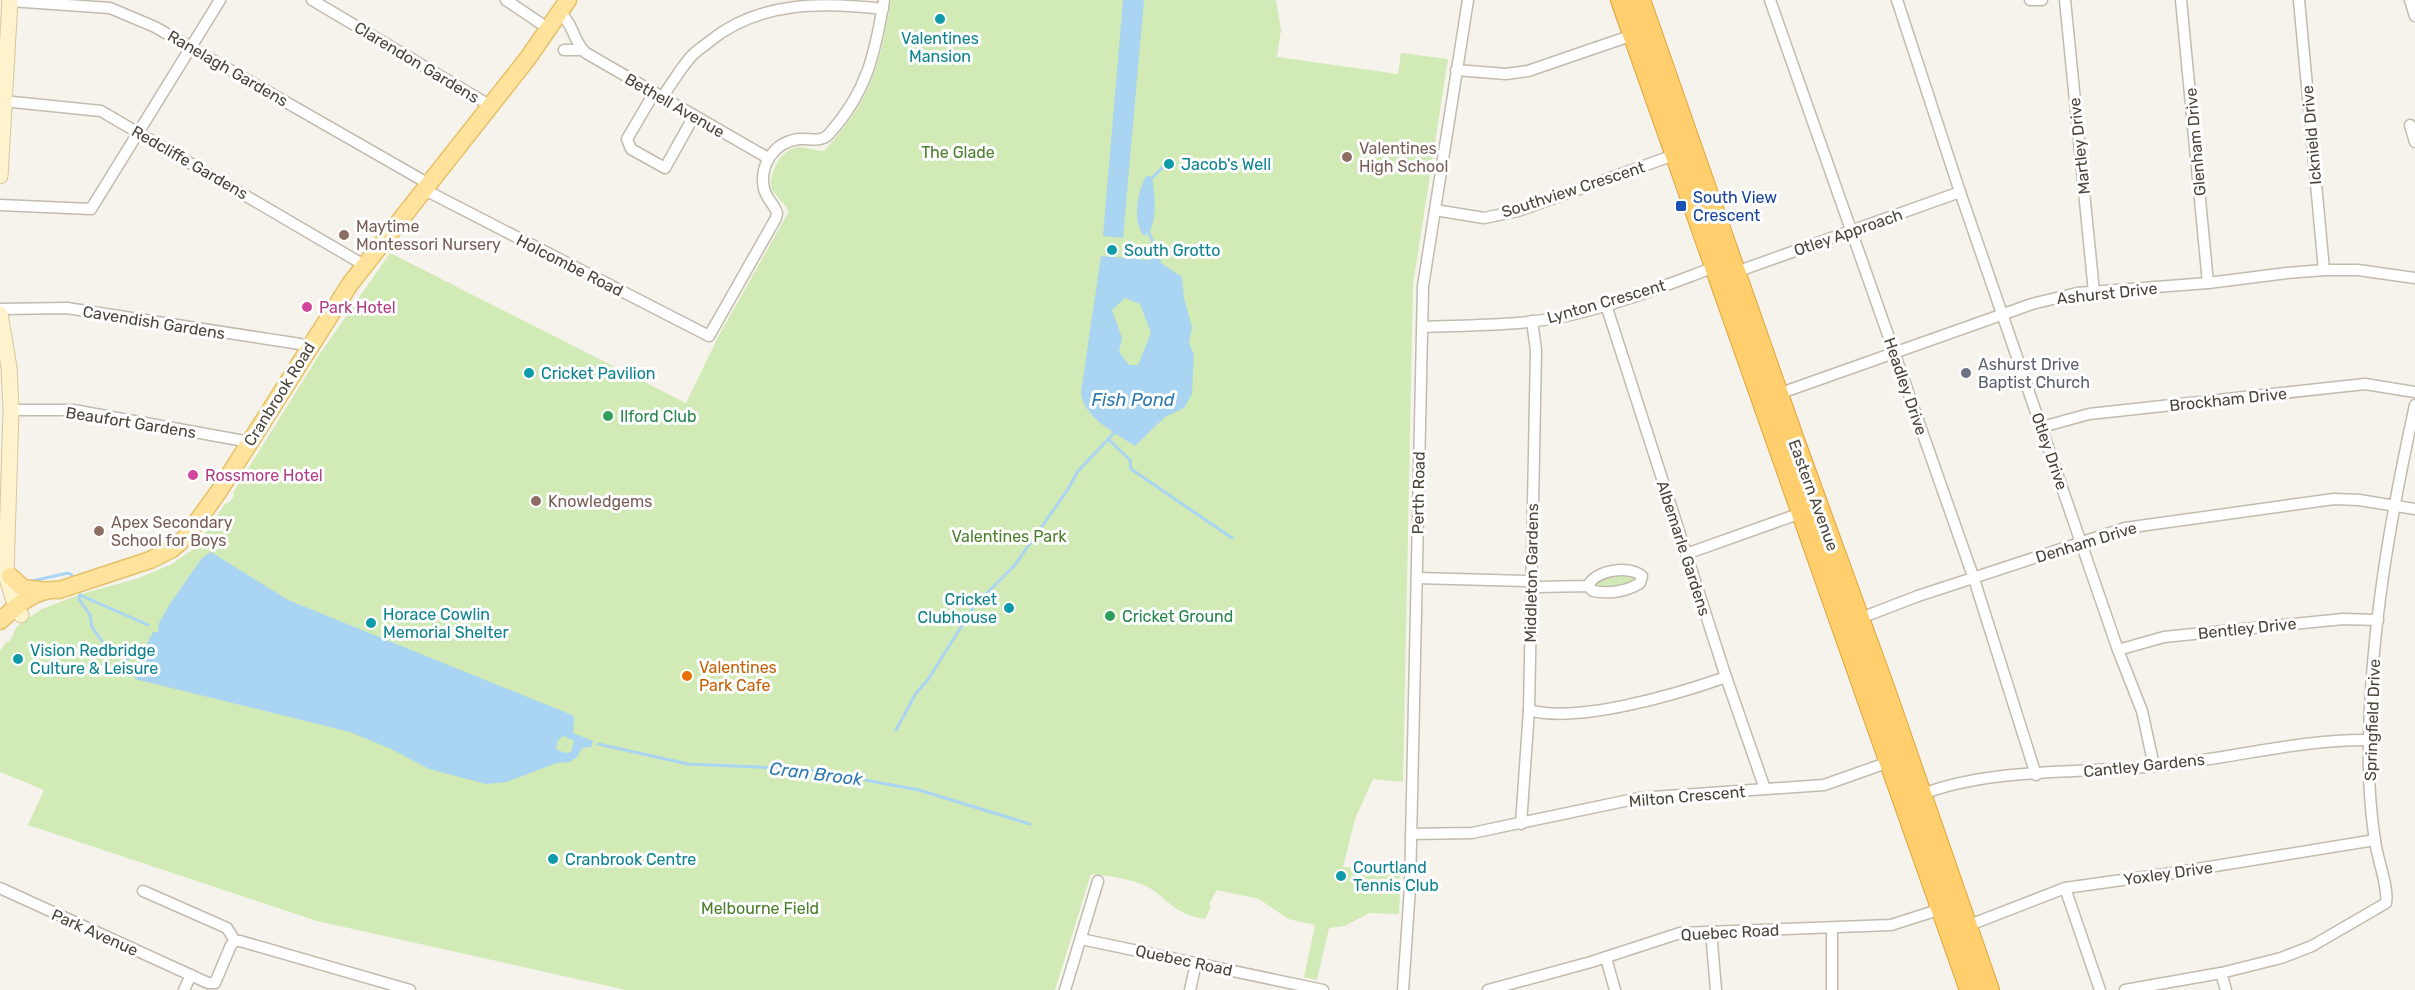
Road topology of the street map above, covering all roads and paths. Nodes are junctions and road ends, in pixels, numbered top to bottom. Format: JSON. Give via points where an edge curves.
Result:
{"nodes":[{"id":1,"x":220,"y":0,"type":"edge"},
{"id":2,"x":312,"y":0,"type":"edge"},
{"id":3,"x":506,"y":0,"type":"edge"},
{"id":4,"x":1468,"y":0,"type":"edge"},
{"id":5,"x":1621,"y":0,"type":"edge"},
{"id":6,"x":1640,"y":0,"type":"edge"},
{"id":7,"x":1770,"y":0,"type":"edge"},
{"id":8,"x":1897,"y":0,"type":"edge"},
{"id":9,"x":2030,"y":0,"type":"edge"},
{"id":10,"x":2042,"y":0,"type":"edge"},
{"id":11,"x":2065,"y":0,"type":"edge"},
{"id":12,"x":2181,"y":0,"type":"edge"},
{"id":13,"x":2299,"y":0,"type":"edge"},
{"id":14,"x":2410,"y":0,"type":"edge"},
{"id":15,"x":10,"y":1,"type":"edge"},
{"id":16,"x":884,"y":4,"type":"edge"},
{"id":17,"x":564,"y":7,"type":"edge"},
{"id":18,"x":2415,"y":16,"type":"edge"},
{"id":19,"x":5,"y":23,"type":"edge"},
{"id":20,"x":549,"y":29,"type":"junction"},
{"id":21,"x":1633,"y":35,"type":"junction"},
{"id":22,"x":192,"y":47,"type":"junction"},
{"id":23,"x":564,"y":50,"type":"dead end"},
{"id":24,"x":582,"y":50,"type":"junction"},
{"id":25,"x":1456,"y":70,"type":"junction"},
{"id":26,"x":658,"y":95,"type":"junction"},
{"id":27,"x":3,"y":101,"type":"junction"},
{"id":28,"x":491,"y":106,"type":"junction"},
{"id":29,"x":694,"y":116,"type":"junction"},
{"id":30,"x":2410,"y":124,"type":"dead end"},
{"id":31,"x":1,"y":126,"type":"edge"},
{"id":32,"x":138,"y":131,"type":"junction"},
{"id":33,"x":2415,"y":142,"type":"edge"},
{"id":34,"x":1674,"y":155,"type":"junction"},
{"id":35,"x":768,"y":158,"type":"junction"},
{"id":36,"x":0,"y":176,"type":"edge"},
{"id":37,"x":427,"y":187,"type":"junction"},
{"id":38,"x":1959,"y":192,"type":"junction"},
{"id":39,"x":0,"y":205,"type":"edge"},
{"id":40,"x":1435,"y":210,"type":"junction"},
{"id":41,"x":1851,"y":231,"type":"junction"},
{"id":42,"x":364,"y":265,"type":"junction"},
{"id":43,"x":1715,"y":267,"type":"junction"},
{"id":44,"x":2324,"y":270,"type":"junction"},
{"id":45,"x":1736,"y":272,"type":"junction"},
{"id":46,"x":2415,"y":278,"type":"edge"},
{"id":47,"x":2208,"y":283,"type":"junction"},
{"id":48,"x":2094,"y":292,"type":"junction"},
{"id":49,"x":1606,"y":305,"type":"junction"},
{"id":50,"x":0,"y":309,"type":"edge"},
{"id":51,"x":0,"y":314,"type":"edge"},
{"id":52,"x":2003,"y":315,"type":"junction"},
{"id":53,"x":1532,"y":321,"type":"junction"},
{"id":54,"x":1423,"y":327,"type":"junction"},
{"id":55,"x":2,"y":330,"type":"edge"},
{"id":56,"x":307,"y":349,"type":"junction"},
{"id":57,"x":1894,"y":355,"type":"junction"},
{"id":58,"x":2415,"y":392,"type":"edge"},
{"id":59,"x":1778,"y":394,"type":"junction"},
{"id":60,"x":2415,"y":405,"type":"edge"},
{"id":61,"x":11,"y":410,"type":"junction"},
{"id":62,"x":2042,"y":427,"type":"junction"},
{"id":63,"x":5,"y":431,"type":"edge"},
{"id":64,"x":250,"y":442,"type":"junction"},
{"id":65,"x":2393,"y":505,"type":"junction"},
{"id":66,"x":2415,"y":509,"type":"edge"},
{"id":67,"x":1801,"y":513,"type":"junction"},
{"id":68,"x":4,"y":531,"type":"edge"},
{"id":69,"x":2081,"y":541,"type":"junction"},
{"id":70,"x":1686,"y":554,"type":"junction"},
{"id":71,"x":8,"y":574,"type":"junction"},
{"id":72,"x":1417,"y":578,"type":"junction"},
{"id":73,"x":1974,"y":579,"type":"junction"},
{"id":74,"x":1532,"y":583,"type":"junction"},
{"id":75,"x":1588,"y":586,"type":"dead end"},
{"id":76,"x":53,"y":590,"type":"junction"},
{"id":77,"x":23,"y":608,"type":"junction"},
{"id":78,"x":1858,"y":620,"type":"junction"},
{"id":79,"x":2378,"y":621,"type":"junction"},
{"id":80,"x":1,"y":628,"type":"edge"},
{"id":81,"x":2118,"y":650,"type":"junction"},
{"id":82,"x":1725,"y":677,"type":"junction"},
{"id":83,"x":1529,"y":710,"type":"junction"},
{"id":84,"x":2368,"y":740,"type":"junction"},
{"id":85,"x":1889,"y":762,"type":"junction"},
{"id":86,"x":2154,"y":766,"type":"junction"},
{"id":87,"x":2036,"y":775,"type":"junction"},
{"id":88,"x":1765,"y":789,"type":"junction"},
{"id":89,"x":1920,"y":795,"type":"junction"},
{"id":90,"x":1521,"y":824,"type":"junction"},
{"id":91,"x":1411,"y":834,"type":"junction"},
{"id":92,"x":2375,"y":840,"type":"junction"},
{"id":93,"x":1098,"y":882,"type":"dead end"},
{"id":94,"x":0,"y":888,"type":"edge"},
{"id":95,"x":2065,"y":888,"type":"junction"},
{"id":96,"x":143,"y":891,"type":"dead end"},
{"id":97,"x":1941,"y":909,"type":"junction"},
{"id":98,"x":1967,"y":927,"type":"junction"},
{"id":99,"x":1832,"y":928,"type":"junction"},
{"id":100,"x":1711,"y":931,"type":"junction"},
{"id":101,"x":1081,"y":939,"type":"junction"},
{"id":102,"x":235,"y":941,"type":"junction"},
{"id":103,"x":1606,"y":958,"type":"junction"},
{"id":104,"x":1196,"y":963,"type":"junction"},
{"id":105,"x":2221,"y":973,"type":"junction"},
{"id":106,"x":191,"y":975,"type":"junction"},
{"id":107,"x":1503,"y":988,"type":"edge"},
{"id":108,"x":184,"y":990,"type":"edge"},
{"id":109,"x":410,"y":990,"type":"edge"},
{"id":110,"x":1065,"y":990,"type":"edge"},
{"id":111,"x":1190,"y":990,"type":"edge"},
{"id":112,"x":1323,"y":990,"type":"edge"},
{"id":113,"x":1403,"y":990,"type":"edge"},
{"id":114,"x":1488,"y":990,"type":"edge"},
{"id":115,"x":1615,"y":990,"type":"edge"},
{"id":116,"x":1716,"y":990,"type":"edge"},
{"id":117,"x":1832,"y":990,"type":"edge"},
{"id":118,"x":1970,"y":990,"type":"edge"},
{"id":119,"x":1989,"y":990,"type":"edge"},
{"id":120,"x":2100,"y":990,"type":"edge"},
{"id":121,"x":2125,"y":990,"type":"edge"},
{"id":122,"x":2226,"y":990,"type":"edge"}],
"edges":[{"from":1,"to":22,"type":"street"},
{"from":2,"to":28,"type":"street","name":"Clarendon Gardens"},
{"from":3,"to":20,"type":"street"},
{"from":4,"to":25,"type":"street","name":"Perth Road"},
{"from":5,"to":21,"type":"highway","name":"Eastern Avenue"},
{"from":6,"to":45,"type":"highway","name":"Eastern Avenue"},
{"from":7,"to":41,"type":"street","name":"Headley Drive"},
{"from":8,"to":38,"type":"street","name":"Otley Drive"},
{"from":9,"to":10,"type":"street"},
{"from":11,"to":48,"type":"street","name":"Martley Drive"},
{"from":12,"to":47,"type":"street","name":"Glenham Drive"},
{"from":13,"to":44,"type":"street","name":"Icknield Drive"},
{"from":14,"to":18,"type":"street"},
{"from":15,"to":19,"type":"street"},
{"from":15,"to":22,"type":"street","name":"Ranelagh Gardens","via":[[110,8]]},
{"from":16,"to":26,"type":"street","via":[[810,4],[766,12],[726,28],[690,58]]},
{"from":16,"to":35,"type":"street","via":[[857,98],[821,140],[788,142]]},
{"from":17,"to":20,"type":"main road","name":"Cranbrook Road"},
{"from":17,"to":24,"type":"street"},
{"from":19,"to":27,"type":"street"},
{"from":20,"to":28,"type":"main road","name":"Cranbrook Road"},
{"from":21,"to":25,"type":"street","via":[[1528,71],[1506,74]]},
{"from":21,"to":34,"type":"highway","name":"Eastern Avenue"},
{"from":22,"to":32,"type":"street"},
{"from":22,"to":37,"type":"street","name":"Ranelagh Gardens"},
{"from":23,"to":24,"type":"street"},
{"from":24,"to":26,"type":"street","name":"Bethell Avenue"},
{"from":25,"to":40,"type":"street","name":"Perth Road"},
{"from":26,"to":29,"type":"street","name":"Bethell Avenue"},
{"from":26,"to":29,"type":"street","via":[[627,139],[631,149],[665,168]]},
{"from":27,"to":31,"type":"street"},
{"from":27,"to":32,"type":"street","name":"Redcliffe Gardens","via":[[101,111]]},
{"from":28,"to":37,"type":"main road","name":"Cranbrook Road"},
{"from":29,"to":35,"type":"street","name":"Bethell Avenue"},
{"from":30,"to":33,"type":"street"},
{"from":31,"to":36,"type":"street"},
{"from":32,"to":39,"type":"street","via":[[91,209]]},
{"from":32,"to":42,"type":"street","name":"Redcliffe Gardens"},
{"from":34,"to":40,"type":"street","name":"Southview Crescent","via":[[1518,211],[1484,218]]},
{"from":34,"to":43,"type":"highway","name":"Eastern Avenue"},
{"from":35,"to":37,"type":"street","name":"Holcombe Road","via":[[763,182],[776,218],[710,336]]},
{"from":37,"to":42,"type":"main road","name":"Cranbrook Road"},
{"from":38,"to":41,"type":"street","name":"Otley Approach"},
{"from":38,"to":52,"type":"street","name":"Otley Drive"},
{"from":40,"to":54,"type":"street","name":"Perth Road","via":[[1423,286]]},
{"from":41,"to":45,"type":"street","name":"Otley Approach"},
{"from":41,"to":57,"type":"street","name":"Headley Drive"},
{"from":42,"to":56,"type":"main road","name":"Cranbrook Road"},
{"from":43,"to":49,"type":"street","name":"Lynton Crescent"},
{"from":43,"to":67,"type":"highway","name":"Eastern Avenue"},
{"from":44,"to":46,"type":"street","name":"Ashurst Drive"},
{"from":44,"to":47,"type":"street","name":"Ashurst Drive"},
{"from":45,"to":59,"type":"highway","name":"Eastern Avenue"},
{"from":47,"to":48,"type":"street","name":"Ashurst Drive"},
{"from":48,"to":52,"type":"street","name":"Ashurst Drive","via":[[2032,304]]},
{"from":49,"to":53,"type":"street","name":"Lynton Crescent"},
{"from":49,"to":70,"type":"street","name":"Albemarle Gardens"},
{"from":50,"to":56,"type":"street","name":"Cavendish Gardens","via":[[67,308],[300,344]]},
{"from":51,"to":55,"type":"street"},
{"from":52,"to":57,"type":"street","name":"Ashurst Drive"},
{"from":52,"to":62,"type":"street","name":"Otley Drive"},
{"from":53,"to":54,"type":"street","name":"Lynton Crescent"},
{"from":53,"to":74,"type":"street","name":"Middleton Gardens","via":[[1536,350]]},
{"from":54,"to":72,"type":"street","name":"Perth Road"},
{"from":55,"to":61,"type":"street"},
{"from":56,"to":64,"type":"main road","name":"Cranbrook Road"},
{"from":57,"to":59,"type":"street","name":"Ashurst Drive"},
{"from":57,"to":73,"type":"street","name":"Headley Drive"},
{"from":58,"to":62,"type":"street","name":"Brockham Drive","via":[[2365,384],[2089,414]]},
{"from":59,"to":78,"type":"highway","name":"Eastern Avenue"},
{"from":60,"to":65,"type":"street","name":"Springfield Drive"},
{"from":61,"to":63,"type":"street"},
{"from":61,"to":64,"type":"street","name":"Beaufort Gardens","via":[[73,410]]},
{"from":62,"to":69,"type":"street","name":"Otley Drive"},
{"from":63,"to":68,"type":"street"},
{"from":64,"to":76,"type":"main road","name":"Cranbrook Road","via":[[192,529],[172,549],[150,560]]},
{"from":65,"to":66,"type":"street","name":"Denham Drive"},
{"from":65,"to":69,"type":"street","name":"Denham Drive","via":[[2334,499],[2125,528]]},
{"from":65,"to":79,"type":"street","name":"Springfield Drive"},
{"from":67,"to":70,"type":"street"},
{"from":67,"to":85,"type":"highway","name":"Eastern Avenue"},
{"from":68,"to":71,"type":"street"},
{"from":69,"to":73,"type":"street","name":"Denham Drive"},
{"from":69,"to":81,"type":"street","name":"Otley Drive"},
{"from":70,"to":82,"type":"street","name":"Albemarle Gardens"},
{"from":71,"to":76,"type":"main road","via":[[22,588]]},
{"from":71,"to":77,"type":"street"},
{"from":72,"to":74,"type":"street"},
{"from":72,"to":91,"type":"street","name":"Perth Road"},
{"from":73,"to":78,"type":"street","name":"Denham Drive"},
{"from":73,"to":87,"type":"street","name":"Headley Drive"},
{"from":74,"to":75,"type":"street"},
{"from":74,"to":83,"type":"street","name":"Middleton Gardens"},
{"from":76,"to":77,"type":"main road","name":"Cranbrook Road"},
{"from":77,"to":80,"type":"main road","name":"Cranbrook Road"},
{"from":78,"to":89,"type":"highway","name":"Eastern Avenue"},
{"from":79,"to":81,"type":"street","name":"Bentley Drive","via":[[2343,619],[2164,637]]},
{"from":79,"to":84,"type":"street","name":"Springfield Drive"},
{"from":81,"to":86,"type":"street","name":"Otley Drive","via":[[2142,711]]},
{"from":82,"to":83,"type":"street","via":[[1689,691],[1590,712]]},
{"from":82,"to":88,"type":"street","name":"Albemarle Gardens"},
{"from":83,"to":90,"type":"street","name":"Middleton Gardens"},
{"from":84,"to":86,"type":"street","name":"Cantley Gardens","via":[[2336,740]]},
{"from":84,"to":92,"type":"street","name":"Springfield Drive"},
{"from":85,"to":88,"type":"street","name":"Milton Crescent","via":[[1824,785]]},
{"from":85,"to":97,"type":"highway","name":"Eastern Avenue"},
{"from":86,"to":87,"type":"street","name":"Cantley Gardens"},
{"from":87,"to":89,"type":"street","name":"Cantley Gardens","via":[[1967,780]]},
{"from":88,"to":90,"type":"street","name":"Milton Crescent","via":[[1639,798]]},
{"from":89,"to":98,"type":"highway","name":"Eastern Avenue"},
{"from":90,"to":91,"type":"street","name":"Milton Crescent","via":[[1472,833]]},
{"from":91,"to":113,"type":"street","name":"Perth Road"},
{"from":92,"to":95,"type":"street","name":"Yoxley Drive"},
{"from":92,"to":105,"type":"street","name":"Springfield Drive","via":[[2387,900],[2383,906],[2296,953]]},
{"from":93,"to":101,"type":"street"},
{"from":94,"to":106,"type":"street","name":"Park Avenue"},
{"from":95,"to":98,"type":"street","name":"Yoxley Drive"},
{"from":95,"to":120,"type":"street"},
{"from":96,"to":102,"type":"street","via":[[227,928]]},
{"from":97,"to":99,"type":"street","name":"Quebec Road","via":[[1896,925]]},
{"from":97,"to":118,"type":"highway","name":"Eastern Avenue"},
{"from":98,"to":119,"type":"highway","name":"Eastern Avenue"},
{"from":99,"to":100,"type":"street","name":"Quebec Road"},
{"from":99,"to":117,"type":"street"},
{"from":100,"to":103,"type":"street","name":"Quebec Road","via":[[1680,933]]},
{"from":100,"to":116,"type":"street"},
{"from":101,"to":104,"type":"street","name":"Quebec Road"},
{"from":101,"to":110,"type":"street"},
{"from":102,"to":106,"type":"street","name":"Park Avenue","via":[[215,983]]},
{"from":102,"to":109,"type":"street"},
{"from":103,"to":107,"type":"street","name":"Quebec Road"},
{"from":103,"to":115,"type":"street"},
{"from":104,"to":111,"type":"street"},
{"from":104,"to":112,"type":"street","name":"Quebec Road"},
{"from":105,"to":121,"type":"street","name":"Springfield Drive"},
{"from":105,"to":122,"type":"street"},
{"from":106,"to":108,"type":"street"},
{"from":107,"to":114,"type":"street","name":"Quebec Road"}]}
